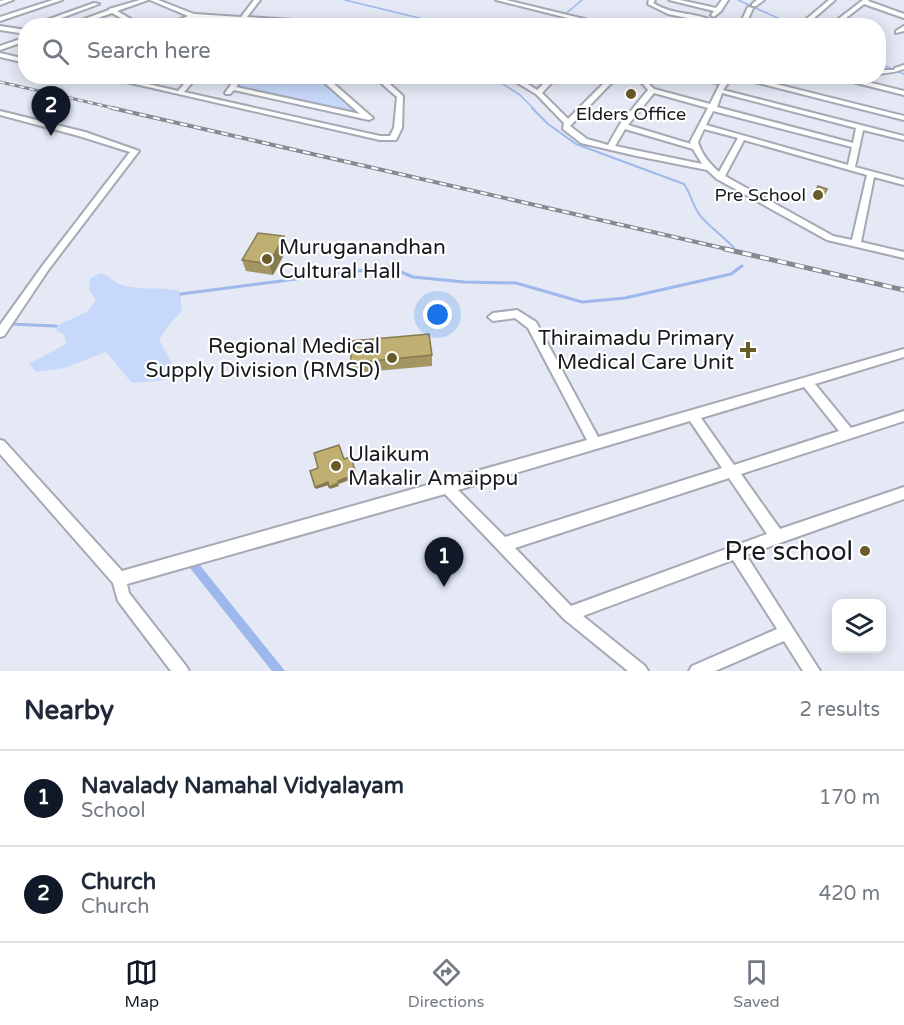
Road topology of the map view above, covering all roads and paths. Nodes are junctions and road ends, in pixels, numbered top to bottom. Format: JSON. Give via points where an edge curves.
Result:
{"nodes":[{"id":1,"x":10,"y":0,"type":"edge"},
{"id":2,"x":59,"y":0,"type":"edge"},
{"id":3,"x":87,"y":0,"type":"edge"},
{"id":4,"x":145,"y":0,"type":"edge"},
{"id":5,"x":153,"y":0,"type":"edge"},
{"id":6,"x":257,"y":0,"type":"edge"},
{"id":7,"x":500,"y":0,"type":"edge"},
{"id":8,"x":652,"y":0,"type":"edge"},
{"id":9,"x":672,"y":0,"type":"edge"},
{"id":10,"x":726,"y":0,"type":"edge"},
{"id":11,"x":761,"y":0,"type":"edge"},
{"id":12,"x":832,"y":0,"type":"edge"},
{"id":13,"x":865,"y":1,"type":"edge"},
{"id":14,"x":0,"y":3,"type":"edge"},
{"id":15,"x":96,"y":4,"type":"junction"},
{"id":16,"x":719,"y":10,"type":"junction"},
{"id":17,"x":113,"y":11,"type":"junction"},
{"id":18,"x":193,"y":16,"type":"junction"},
{"id":19,"x":904,"y":16,"type":"edge"},
{"id":20,"x":56,"y":18,"type":"edge"},
{"id":21,"x":92,"y":18,"type":"edge"},
{"id":22,"x":126,"y":18,"type":"edge"},
{"id":23,"x":188,"y":18,"type":"edge"},
{"id":24,"x":243,"y":18,"type":"joint"},
{"id":25,"x":573,"y":18,"type":"edge"},
{"id":26,"x":699,"y":18,"type":"edge"},
{"id":27,"x":710,"y":18,"type":"edge"},
{"id":28,"x":746,"y":18,"type":"edge"},
{"id":29,"x":811,"y":18,"type":"edge"},
{"id":30,"x":843,"y":18,"type":"edge"},
{"id":31,"x":0,"y":19,"type":"edge"},
{"id":32,"x":0,"y":28,"type":"edge"},
{"id":33,"x":18,"y":31,"type":"edge"},
{"id":34,"x":18,"y":42,"type":"edge"},
{"id":35,"x":0,"y":48,"type":"edge"},
{"id":36,"x":0,"y":55,"type":"edge"},
{"id":37,"x":18,"y":59,"type":"edge"},
{"id":38,"x":142,"y":84,"type":"edge"},
{"id":39,"x":188,"y":84,"type":"edge"},
{"id":40,"x":235,"y":84,"type":"edge"},
{"id":41,"x":329,"y":84,"type":"edge"},
{"id":42,"x":386,"y":84,"type":"edge"},
{"id":43,"x":523,"y":84,"type":"edge"},
{"id":44,"x":547,"y":84,"type":"edge"},
{"id":45,"x":607,"y":84,"type":"edge"},
{"id":46,"x":649,"y":84,"type":"edge"},
{"id":47,"x":724,"y":84,"type":"edge"},
{"id":48,"x":766,"y":84,"type":"edge"},
{"id":49,"x":866,"y":84,"type":"edge"},
{"id":50,"x":232,"y":88,"type":"junction"},
{"id":51,"x":652,"y":90,"type":"junction"},
{"id":52,"x":180,"y":92,"type":"junction"},
{"id":53,"x":538,"y":93,"type":"junction"},
{"id":54,"x":904,"y":93,"type":"edge"},
{"id":55,"x":813,"y":96,"type":"junction"},
{"id":56,"x":221,"y":101,"type":"junction"},
{"id":57,"x":712,"y":108,"type":"junction"},
{"id":58,"x":0,"y":113,"type":"edge"},
{"id":59,"x":806,"y":113,"type":"junction"},
{"id":60,"x":904,"y":118,"type":"edge"},
{"id":61,"x":568,"y":123,"type":"junction"},
{"id":62,"x":623,"y":126,"type":"junction"},
{"id":63,"x":703,"y":126,"type":"junction"},
{"id":64,"x":860,"y":127,"type":"junction"},
{"id":65,"x":741,"y":137,"type":"junction"},
{"id":66,"x":904,"y":138,"type":"edge"},
{"id":67,"x":857,"y":146,"type":"junction"},
{"id":68,"x":611,"y":147,"type":"junction"},
{"id":69,"x":696,"y":148,"type":"junction"},
{"id":70,"x":708,"y":168,"type":"junction"},
{"id":71,"x":851,"y":169,"type":"junction"},
{"id":72,"x":871,"y":174,"type":"junction"},
{"id":73,"x":720,"y":177,"type":"junction"},
{"id":74,"x":904,"y":183,"type":"edge"},
{"id":75,"x":856,"y":244,"type":"junction"},
{"id":76,"x":904,"y":255,"type":"edge"},
{"id":77,"x":493,"y":316,"type":"dead end"},
{"id":78,"x":0,"y":333,"type":"edge"},
{"id":79,"x":904,"y":354,"type":"edge"},
{"id":80,"x":807,"y":382,"type":"junction"},
{"id":81,"x":693,"y":416,"type":"junction"},
{"id":82,"x":904,"y":416,"type":"edge"},
{"id":83,"x":848,"y":433,"type":"junction"},
{"id":84,"x":595,"y":444,"type":"junction"},
{"id":85,"x":0,"y":445,"type":"edge"},
{"id":86,"x":731,"y":470,"type":"junction"},
{"id":87,"x":447,"y":487,"type":"junction"},
{"id":88,"x":904,"y":493,"type":"edge"},
{"id":89,"x":777,"y":537,"type":"junction"},
{"id":90,"x":502,"y":545,"type":"junction"},
{"id":91,"x":736,"y":552,"type":"junction"},
{"id":92,"x":118,"y":579,"type":"junction"},
{"id":93,"x":569,"y":614,"type":"junction"},
{"id":94,"x":787,"y":632,"type":"junction"},
{"id":95,"x":181,"y":671,"type":"edge"},
{"id":96,"x":640,"y":671,"type":"edge"},
{"id":97,"x":697,"y":671,"type":"edge"},
{"id":98,"x":812,"y":671,"type":"edge"}],
"edges":[{"from":1,"to":14,"type":"street"},
{"from":2,"to":31,"type":"street"},
{"from":3,"to":15,"type":"street"},
{"from":4,"to":17,"type":"street"},
{"from":5,"to":18,"type":"street"},
{"from":6,"to":24,"type":"street"},
{"from":7,"to":25,"type":"street"},
{"from":8,"to":26,"type":"street","via":[[652,5],[663,10]]},
{"from":9,"to":16,"type":"street"},
{"from":10,"to":16,"type":"street"},
{"from":11,"to":28,"type":"street","via":[[752,6]]},
{"from":12,"to":29,"type":"street"},
{"from":13,"to":19,"type":"street"},
{"from":13,"to":30,"type":"street"},
{"from":15,"to":17,"type":"street"},
{"from":15,"to":20,"type":"street"},
{"from":16,"to":27,"type":"street"},
{"from":17,"to":21,"type":"street"},
{"from":17,"to":22,"type":"street"},
{"from":18,"to":23,"type":"street"},
{"from":18,"to":24,"type":"street"},
{"from":32,"to":33,"type":"street"},
{"from":34,"to":35,"type":"street"},
{"from":36,"to":37,"type":"street"},
{"from":38,"to":52,"type":"street"},
{"from":39,"to":52,"type":"street"},
{"from":40,"to":50,"type":"street"},
{"from":41,"to":50,"type":"street","via":[[369,118]]},
{"from":42,"to":56,"type":"street","via":[[400,96],[398,129],[393,138]]},
{"from":43,"to":53,"type":"street"},
{"from":44,"to":53,"type":"street"},
{"from":45,"to":61,"type":"street"},
{"from":46,"to":51,"type":"street"},
{"from":47,"to":57,"type":"street"},
{"from":47,"to":59,"type":"street"},
{"from":48,"to":55,"type":"street"},
{"from":49,"to":54,"type":"street"},
{"from":50,"to":56,"type":"street"},
{"from":51,"to":57,"type":"street"},
{"from":51,"to":62,"type":"street"},
{"from":52,"to":56,"type":"street"},
{"from":53,"to":61,"type":"street"},
{"from":55,"to":59,"type":"street"},
{"from":55,"to":60,"type":"street"},
{"from":57,"to":63,"type":"street"},
{"from":57,"to":67,"type":"street"},
{"from":58,"to":78,"type":"street","via":[[135,152]]},
{"from":59,"to":64,"type":"street"},
{"from":61,"to":68,"type":"street","via":[[566,128],[584,141]]},
{"from":62,"to":68,"type":"street"},
{"from":62,"to":69,"type":"street"},
{"from":63,"to":65,"type":"street"},
{"from":63,"to":69,"type":"street","via":[[694,142]]},
{"from":64,"to":66,"type":"street"},
{"from":64,"to":67,"type":"street"},
{"from":65,"to":71,"type":"street"},
{"from":65,"to":73,"type":"street"},
{"from":67,"to":71,"type":"street"},
{"from":68,"to":70,"type":"street"},
{"from":69,"to":70,"type":"street"},
{"from":70,"to":73,"type":"street"},
{"from":71,"to":72,"type":"street"},
{"from":72,"to":74,"type":"street"},
{"from":72,"to":75,"type":"street"},
{"from":73,"to":75,"type":"street","via":[[830,238]]},
{"from":75,"to":76,"type":"street"},
{"from":77,"to":84,"type":"street","via":[[517,314],[532,325]]},
{"from":79,"to":80,"type":"street"},
{"from":80,"to":81,"type":"street"},
{"from":80,"to":83,"type":"street"},
{"from":81,"to":84,"type":"street"},
{"from":81,"to":86,"type":"street"},
{"from":82,"to":83,"type":"street"},
{"from":83,"to":86,"type":"street"},
{"from":84,"to":87,"type":"street"},
{"from":85,"to":92,"type":"street"},
{"from":86,"to":89,"type":"street"},
{"from":86,"to":90,"type":"street"},
{"from":87,"to":90,"type":"street"},
{"from":87,"to":92,"type":"street"},
{"from":88,"to":89,"type":"street"},
{"from":89,"to":91,"type":"street"},
{"from":90,"to":93,"type":"street"},
{"from":91,"to":93,"type":"street"},
{"from":91,"to":94,"type":"street"},
{"from":92,"to":95,"type":"street","via":[[123,596]]},
{"from":93,"to":96,"type":"street"},
{"from":94,"to":97,"type":"street"},
{"from":94,"to":98,"type":"street"}]}
